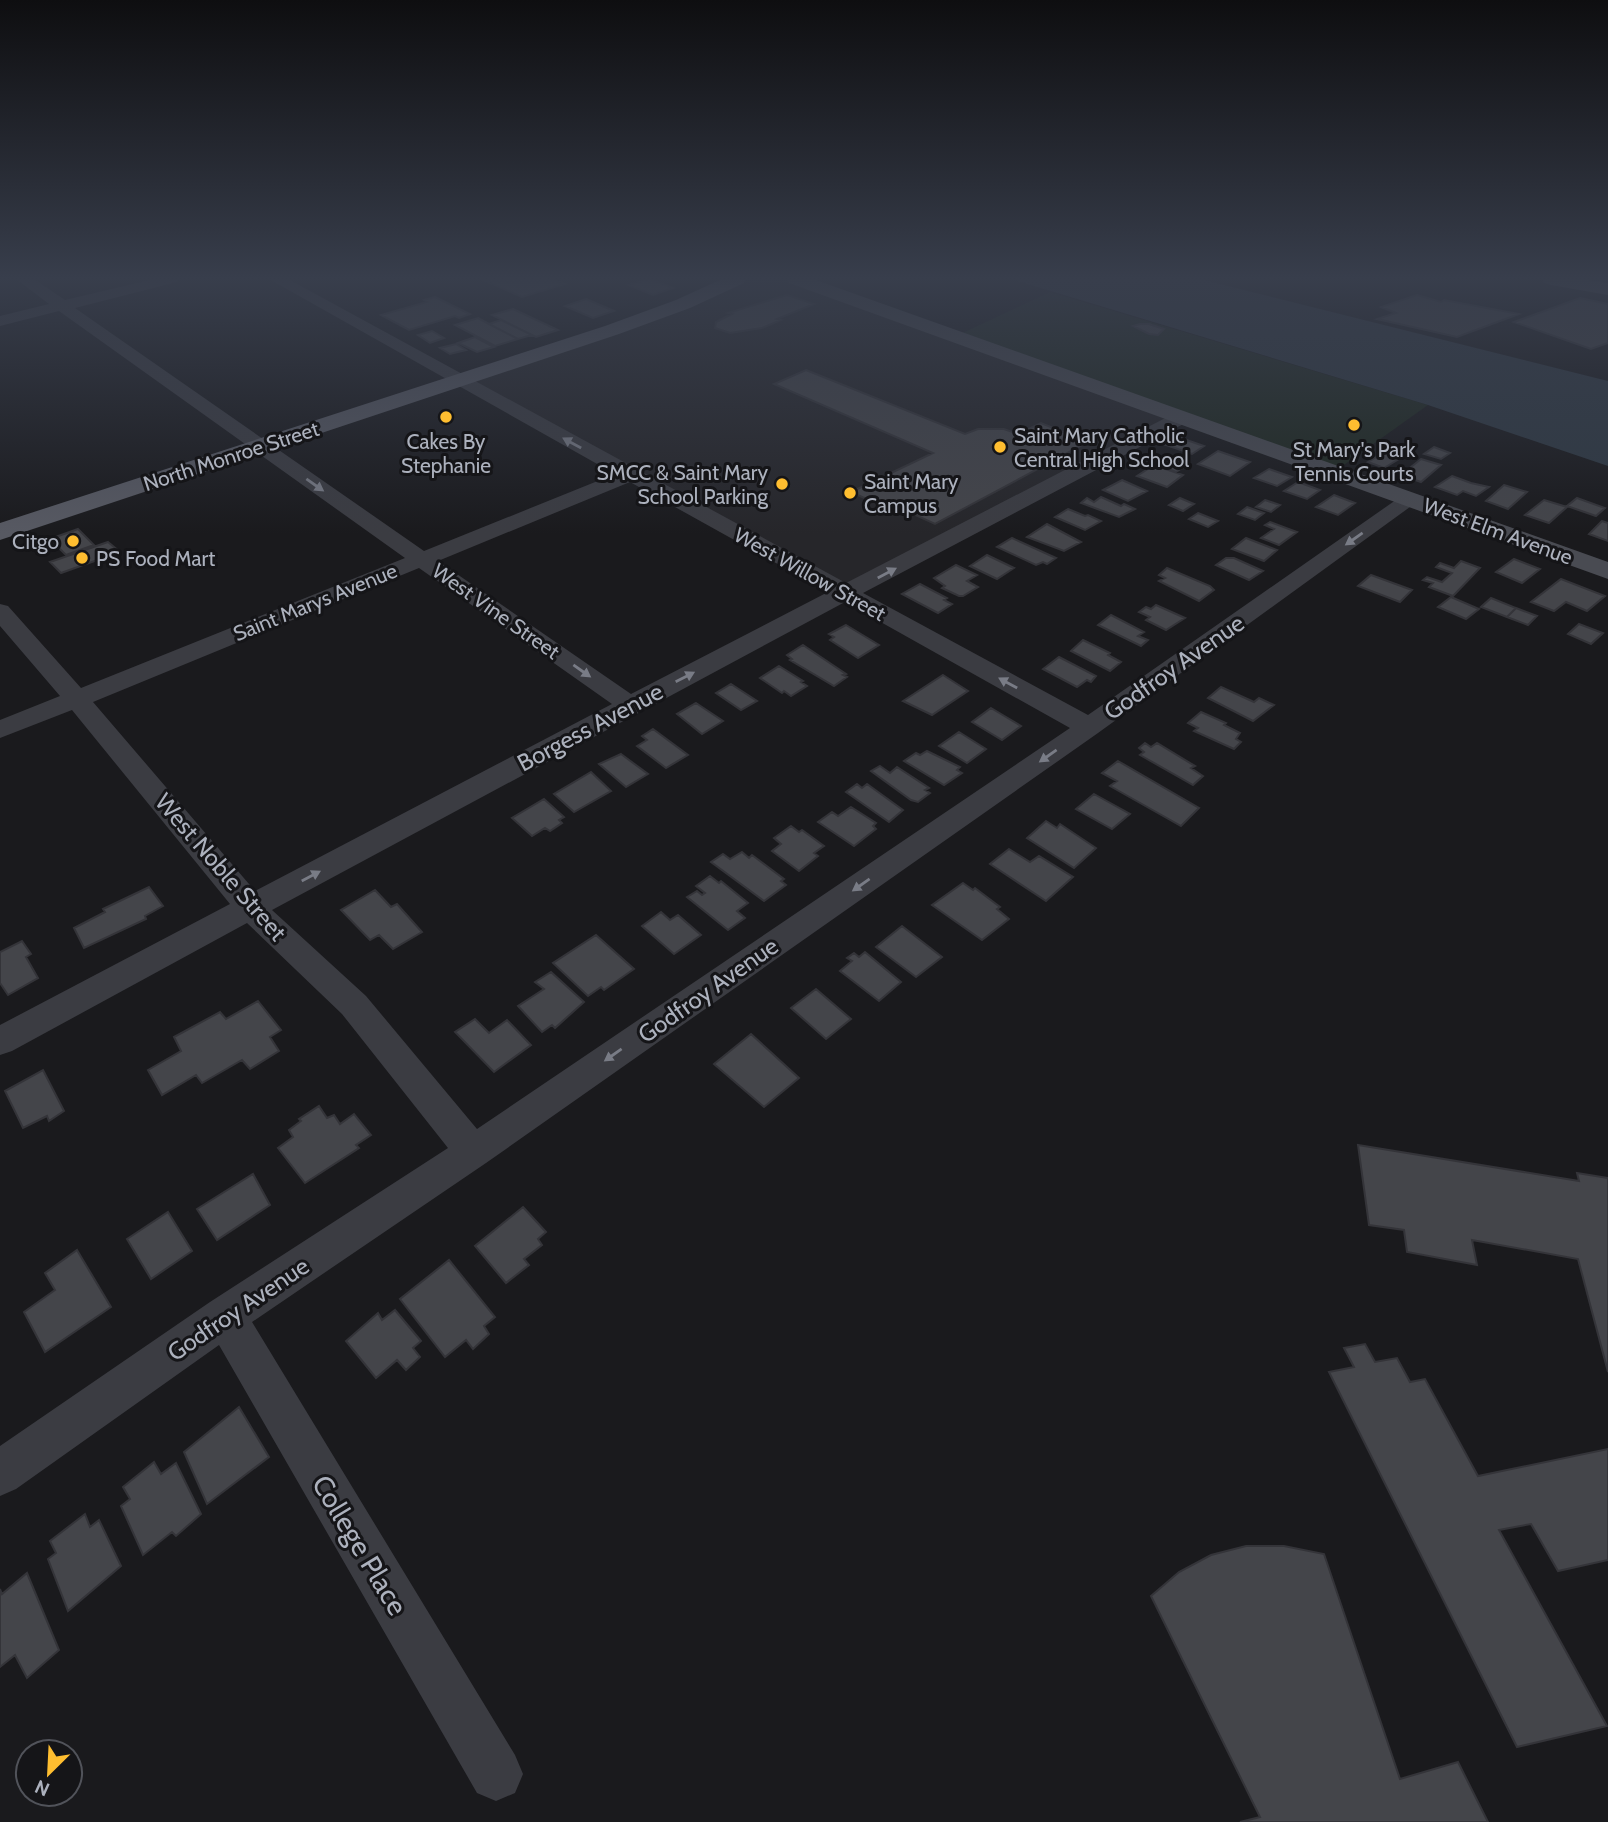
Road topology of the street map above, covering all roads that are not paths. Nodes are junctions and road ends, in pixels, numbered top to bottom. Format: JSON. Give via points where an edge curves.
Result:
{"nodes":[{"id":1,"x":144,"y":364,"type":"edge"},
{"id":2,"x":428,"y":364,"type":"edge"},
{"id":3,"x":508,"y":364,"type":"edge"},
{"id":4,"x":1034,"y":364,"type":"edge"},
{"id":5,"x":458,"y":381,"type":"junction"},
{"id":6,"x":1182,"y":417,"type":"junction"},
{"id":7,"x":259,"y":446,"type":"junction"},
{"id":8,"x":630,"y":475,"type":"junction"},
{"id":9,"x":1409,"y":499,"type":"junction"},
{"id":10,"x":0,"y":532,"type":"edge"},
{"id":11,"x":421,"y":559,"type":"junction"},
{"id":12,"x":1608,"y":571,"type":"edge"},
{"id":13,"x":846,"y":594,"type":"junction"},
{"id":14,"x":0,"y":611,"type":"edge"},
{"id":15,"x":77,"y":699,"type":"junction"},
{"id":16,"x":630,"y":705,"type":"junction"},
{"id":17,"x":1089,"y":727,"type":"junction"},
{"id":18,"x":0,"y":730,"type":"edge"},
{"id":19,"x":251,"y":908,"type":"junction"},
{"id":20,"x":0,"y":1041,"type":"edge"},
{"id":21,"x":473,"y":1152,"type":"junction"},
{"id":22,"x":225,"y":1316,"type":"junction"},
{"id":23,"x":0,"y":1473,"type":"edge"},
{"id":24,"x":496,"y":1774,"type":"dead end"}],
"edges":[{"from":1,"to":7,"type":"street","name":"West Vine Street"},
{"from":2,"to":5,"type":"street","name":"West Willow Street"},
{"from":3,"to":5,"type":"main road","name":"North Monroe Street"},
{"from":4,"to":6,"type":"street","name":"West Elm Avenue"},
{"from":5,"to":7,"type":"main road","name":"North Monroe Street"},
{"from":8,"to":5,"type":"street","name":"West Willow Street","one_way":true},
{"from":6,"to":9,"type":"street","name":"West Elm Avenue"},
{"from":13,"to":6,"type":"street","name":"Borgess Avenue","one_way":true},
{"from":7,"to":10,"type":"main road","name":"North Monroe Street"},
{"from":7,"to":11,"type":"street","name":"West Vine Street","one_way":true},
{"from":8,"to":11,"type":"street","name":"Saint Marys Avenue"},
{"from":8,"to":13,"type":"street","name":"West Willow Street"},
{"from":9,"to":12,"type":"street","name":"West Elm Avenue"},
{"from":9,"to":17,"type":"street","name":"Godfroy Avenue","one_way":true},
{"from":11,"to":15,"type":"street","name":"Saint Marys Avenue"},
{"from":11,"to":16,"type":"street","name":"West Vine Street","one_way":true},
{"from":16,"to":13,"type":"street","name":"Borgess Avenue","one_way":true},
{"from":17,"to":13,"type":"street","name":"West Willow Street","one_way":true},
{"from":14,"to":15,"type":"street","name":"West Noble Street"},
{"from":15,"to":18,"type":"street","name":"Saint Marys Avenue"},
{"from":15,"to":19,"type":"street","name":"West Noble Street"},
{"from":19,"to":16,"type":"street","name":"Borgess Avenue","one_way":true},
{"from":17,"to":21,"type":"street","name":"Godfroy Avenue","one_way":true},
{"from":19,"to":20,"type":"street","name":"Borgess Avenue"},
{"from":19,"to":21,"type":"street","name":"West Noble Street","via":[[354,1005]]},
{"from":21,"to":22,"type":"street","name":"Godfroy Avenue"},
{"from":22,"to":23,"type":"street","name":"Godfroy Avenue"},
{"from":22,"to":24,"type":"street","name":"College Place"}]}
